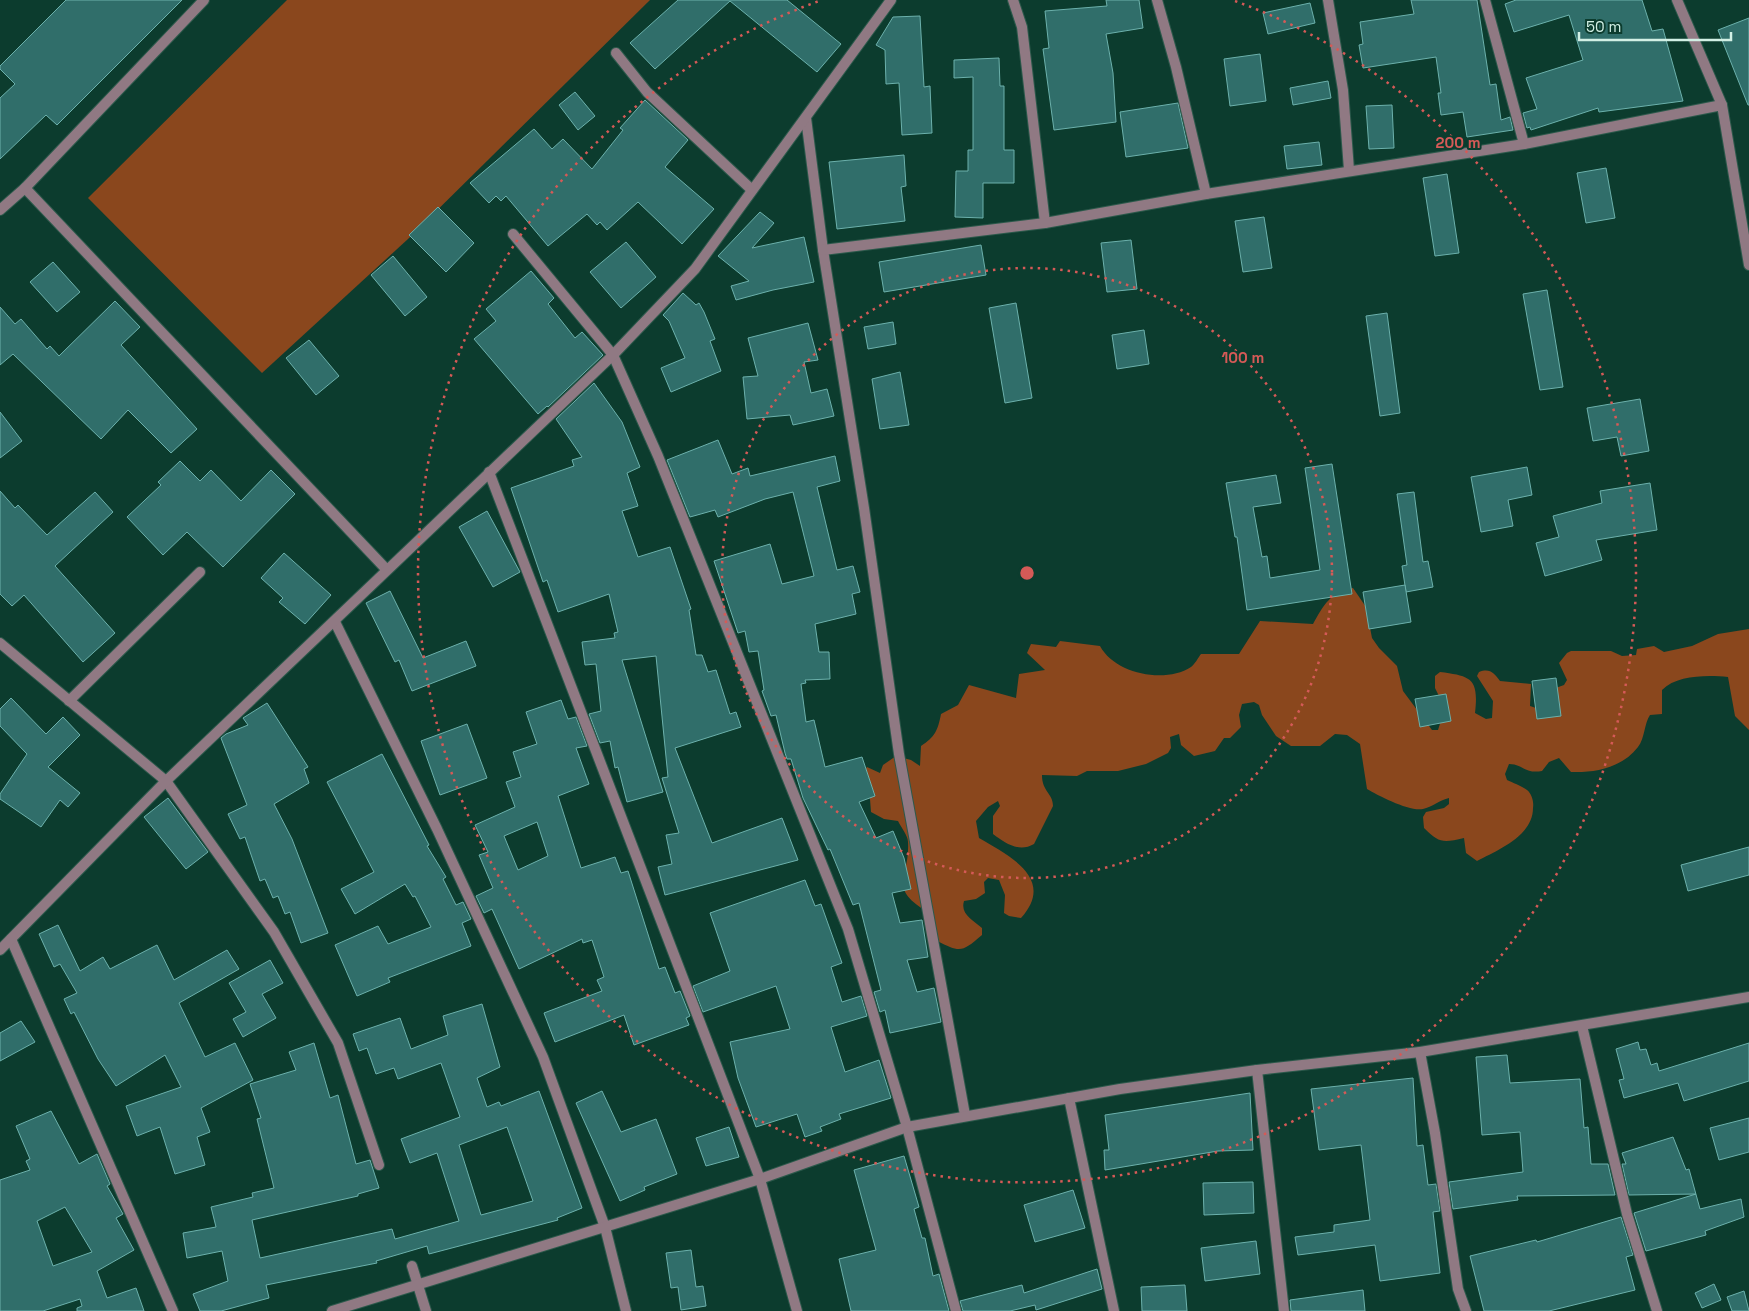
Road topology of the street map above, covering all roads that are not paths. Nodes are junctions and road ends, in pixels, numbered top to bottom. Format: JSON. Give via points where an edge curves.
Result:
{"nodes":[{"id":1,"x":204,"y":0,"type":"edge"},
{"id":2,"x":891,"y":0,"type":"edge"},
{"id":3,"x":1014,"y":0,"type":"edge"},
{"id":4,"x":1157,"y":0,"type":"edge"},
{"id":5,"x":1328,"y":0,"type":"edge"},
{"id":6,"x":1485,"y":0,"type":"edge"},
{"id":7,"x":1677,"y":0,"type":"edge"},
{"id":8,"x":616,"y":53,"type":"dead end"},
{"id":9,"x":1722,"y":105,"type":"junction"},
{"id":10,"x":806,"y":118,"type":"junction"},
{"id":11,"x":1524,"y":144,"type":"junction"},
{"id":12,"x":1349,"y":170,"type":"junction"},
{"id":13,"x":25,"y":188,"type":"junction"},
{"id":14,"x":752,"y":190,"type":"junction"},
{"id":15,"x":1206,"y":194,"type":"junction"},
{"id":16,"x":0,"y":210,"type":"edge"},
{"id":17,"x":1045,"y":223,"type":"junction"},
{"id":18,"x":513,"y":234,"type":"dead end"},
{"id":19,"x":823,"y":250,"type":"junction"},
{"id":20,"x":1749,"y":264,"type":"edge"},
{"id":21,"x":613,"y":355,"type":"junction"},
{"id":22,"x":489,"y":472,"type":"junction"},
{"id":23,"x":386,"y":569,"type":"junction"},
{"id":24,"x":200,"y":572,"type":"dead end"},
{"id":25,"x":335,"y":622,"type":"junction"},
{"id":26,"x":2,"y":649,"type":"edge"},
{"id":27,"x":68,"y":701,"type":"junction"},
{"id":28,"x":166,"y":781,"type":"junction"},
{"id":29,"x":11,"y":940,"type":"junction"},
{"id":30,"x":0,"y":950,"type":"edge"},
{"id":31,"x":1749,"y":997,"type":"edge"},
{"id":32,"x":1582,"y":1026,"type":"junction"},
{"id":33,"x":1420,"y":1052,"type":"junction"},
{"id":34,"x":1257,"y":1070,"type":"junction"},
{"id":35,"x":1069,"y":1098,"type":"junction"},
{"id":36,"x":966,"y":1115,"type":"junction"},
{"id":37,"x":907,"y":1127,"type":"junction"},
{"id":38,"x":379,"y":1165,"type":"dead end"},
{"id":39,"x":760,"y":1179,"type":"junction"},
{"id":40,"x":605,"y":1227,"type":"junction"},
{"id":41,"x":412,"y":1266,"type":"dead end"},
{"id":42,"x":419,"y":1286,"type":"junction"},
{"id":43,"x":173,"y":1311,"type":"edge"},
{"id":44,"x":332,"y":1311,"type":"edge"},
{"id":45,"x":426,"y":1311,"type":"edge"},
{"id":46,"x":626,"y":1311,"type":"edge"},
{"id":47,"x":798,"y":1311,"type":"edge"},
{"id":48,"x":956,"y":1311,"type":"edge"},
{"id":49,"x":1114,"y":1311,"type":"edge"},
{"id":50,"x":1284,"y":1311,"type":"edge"},
{"id":51,"x":1466,"y":1311,"type":"edge"},
{"id":52,"x":1657,"y":1311,"type":"edge"}],
"edges":[{"from":1,"to":13,"type":"street"},
{"from":2,"to":10,"type":"street"},
{"from":3,"to":17,"type":"street","via":[[1022,27]]},
{"from":4,"to":15,"type":"street"},
{"from":5,"to":12,"type":"street","via":[[1343,90]]},
{"from":6,"to":11,"type":"street"},
{"from":7,"to":9,"type":"street"},
{"from":8,"to":14,"type":"street","via":[[647,92]]},
{"from":9,"to":11,"type":"street"},
{"from":9,"to":20,"type":"street"},
{"from":10,"to":14,"type":"street"},
{"from":10,"to":19,"type":"street"},
{"from":11,"to":12,"type":"street"},
{"from":12,"to":15,"type":"street"},
{"from":13,"to":16,"type":"street"},
{"from":13,"to":23,"type":"street"},
{"from":14,"to":21,"type":"street","via":[[695,269]]},
{"from":15,"to":17,"type":"street"},
{"from":17,"to":19,"type":"street"},
{"from":18,"to":21,"type":"street"},
{"from":19,"to":36,"type":"street","via":[[899,754]]},
{"from":21,"to":22,"type":"street"},
{"from":21,"to":37,"type":"street","via":[[658,456],[848,929]]},
{"from":22,"to":23,"type":"street"},
{"from":22,"to":39,"type":"street"},
{"from":23,"to":25,"type":"street"},
{"from":24,"to":27,"type":"street"},
{"from":25,"to":28,"type":"street"},
{"from":25,"to":40,"type":"street","via":[[437,829],[543,1057]]},
{"from":26,"to":27,"type":"street"},
{"from":27,"to":28,"type":"street"},
{"from":28,"to":29,"type":"street"},
{"from":28,"to":38,"type":"street","via":[[274,932],[338,1042]]},
{"from":29,"to":30,"type":"street"},
{"from":29,"to":43,"type":"street"},
{"from":31,"to":32,"type":"street"},
{"from":32,"to":33,"type":"street"},
{"from":32,"to":52,"type":"street","via":[[1627,1214]]},
{"from":33,"to":34,"type":"street"},
{"from":33,"to":51,"type":"street","via":[[1458,1289]]},
{"from":34,"to":35,"type":"street"},
{"from":34,"to":50,"type":"street"},
{"from":35,"to":36,"type":"street"},
{"from":35,"to":49,"type":"street"},
{"from":36,"to":37,"type":"street"},
{"from":37,"to":39,"type":"street"},
{"from":37,"to":48,"type":"street"},
{"from":39,"to":40,"type":"street"},
{"from":39,"to":47,"type":"street"},
{"from":40,"to":42,"type":"street"},
{"from":40,"to":46,"type":"street"},
{"from":41,"to":42,"type":"street"},
{"from":42,"to":44,"type":"street"},
{"from":42,"to":45,"type":"street"}]}
